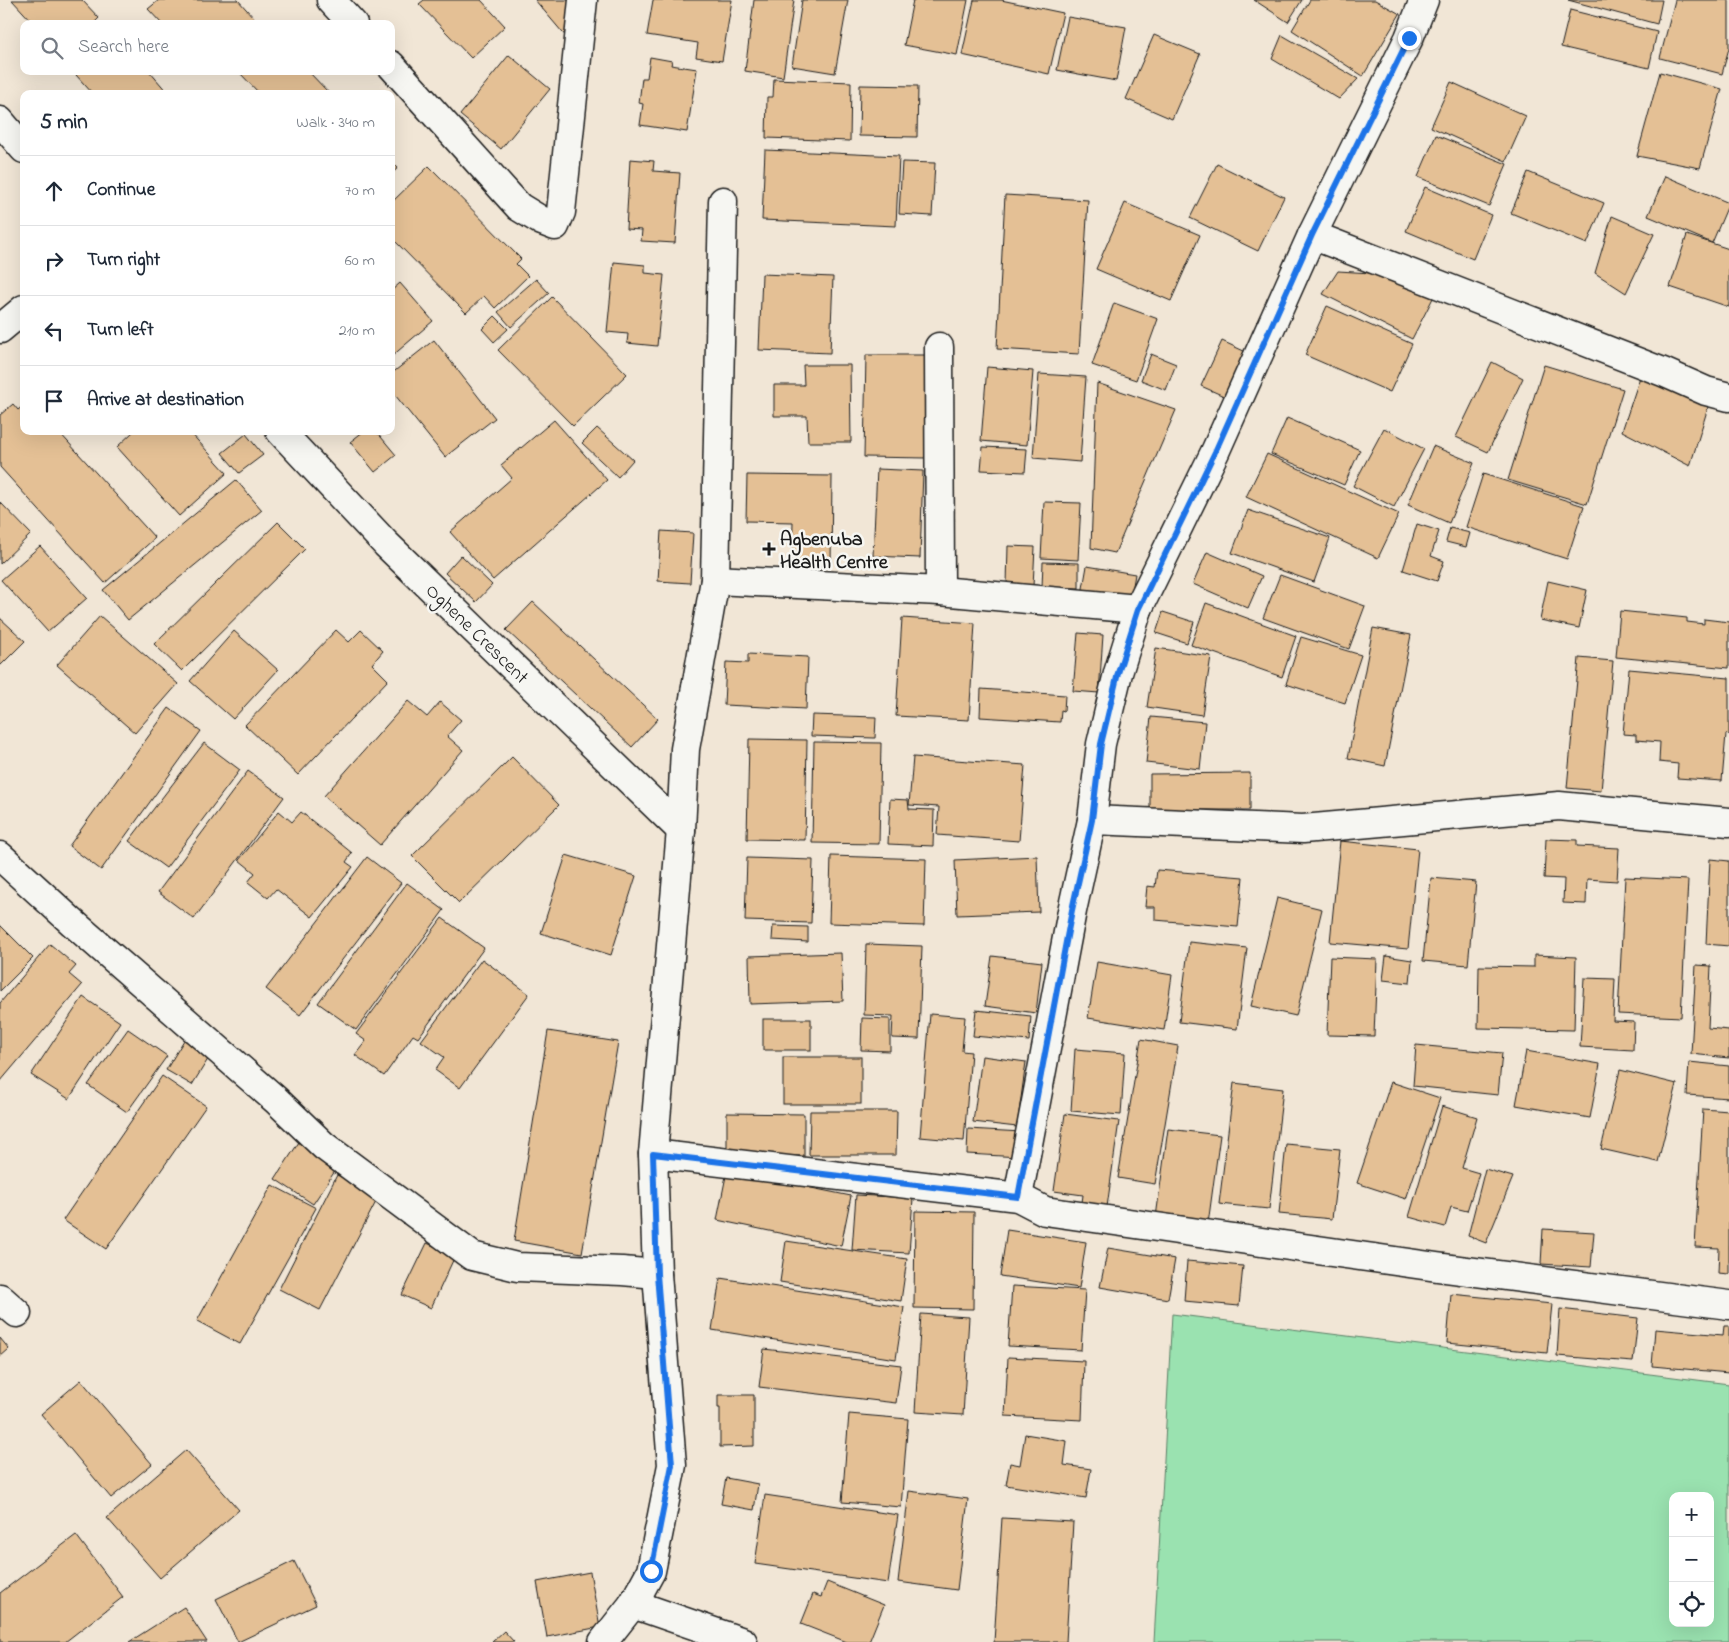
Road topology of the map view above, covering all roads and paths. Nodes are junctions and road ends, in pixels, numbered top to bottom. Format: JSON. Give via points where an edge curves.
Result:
{"nodes":[{"id":1,"x":332,"y":0,"type":"edge"},
{"id":2,"x":583,"y":0,"type":"edge"},
{"id":3,"x":1424,"y":0,"type":"edge"},
{"id":4,"x":350,"y":20,"type":"edge"},
{"id":5,"x":395,"y":69,"type":"edge"},
{"id":6,"x":0,"y":120,"type":"edge"},
{"id":7,"x":20,"y":144,"type":"edge"},
{"id":8,"x":723,"y":201,"type":"dead end"},
{"id":9,"x":1312,"y":235,"type":"junction"},
{"id":10,"x":20,"y":312,"type":"edge"},
{"id":11,"x":0,"y":329,"type":"edge"},
{"id":12,"x":939,"y":347,"type":"dead end"},
{"id":13,"x":1729,"y":397,"type":"edge"},
{"id":14,"x":284,"y":435,"type":"edge"},
{"id":15,"x":715,"y":580,"type":"junction"},
{"id":16,"x":940,"y":592,"type":"junction"},
{"id":17,"x":1138,"y":610,"type":"junction"},
{"id":18,"x":1092,"y":820,"type":"junction"},
{"id":19,"x":1729,"y":822,"type":"edge"},
{"id":20,"x":681,"y":830,"type":"junction"},
{"id":21,"x":0,"y":856,"type":"edge"},
{"id":22,"x":653,"y":1154,"type":"junction"},
{"id":23,"x":1018,"y":1197,"type":"junction"},
{"id":24,"x":657,"y":1274,"type":"junction"},
{"id":25,"x":1729,"y":1305,"type":"edge"},
{"id":26,"x":634,"y":1604,"type":"junction"},
{"id":27,"x":603,"y":1642,"type":"edge"},
{"id":28,"x":743,"y":1642,"type":"edge"}],
"edges":[{"from":1,"to":4,"type":"street"},
{"from":2,"to":5,"type":"street","via":[[561,212],[555,226],[519,207]]},
{"from":3,"to":9,"type":"street","via":[[1409,38]]},
{"from":6,"to":7,"type":"street"},
{"from":8,"to":15,"type":"street"},
{"from":9,"to":13,"type":"street","via":[[1706,391]]},
{"from":9,"to":17,"type":"street","via":[[1215,452]]},
{"from":10,"to":11,"type":"street"},
{"from":12,"to":16,"type":"street"},
{"from":14,"to":20,"type":"street","name":"Oghene Crescent","via":[[386,544]]},
{"from":15,"to":16,"type":"street"},
{"from":15,"to":20,"type":"street","via":[[685,749]]},
{"from":16,"to":17,"type":"street"},
{"from":17,"to":18,"type":"street","via":[[1118,673],[1101,744]]},
{"from":18,"to":19,"type":"street","via":[[1304,829],[1559,806]]},
{"from":18,"to":23,"type":"street"},
{"from":20,"to":22,"type":"street"},
{"from":21,"to":24,"type":"street","via":[[324,1146],[472,1256],[518,1267]]},
{"from":22,"to":23,"type":"street"},
{"from":22,"to":24,"type":"street"},
{"from":23,"to":25,"type":"street","via":[[1045,1211]]},
{"from":24,"to":26,"type":"street","via":[[672,1465],[651,1571]]},
{"from":26,"to":27,"type":"street"},
{"from":26,"to":28,"type":"street"}]}
